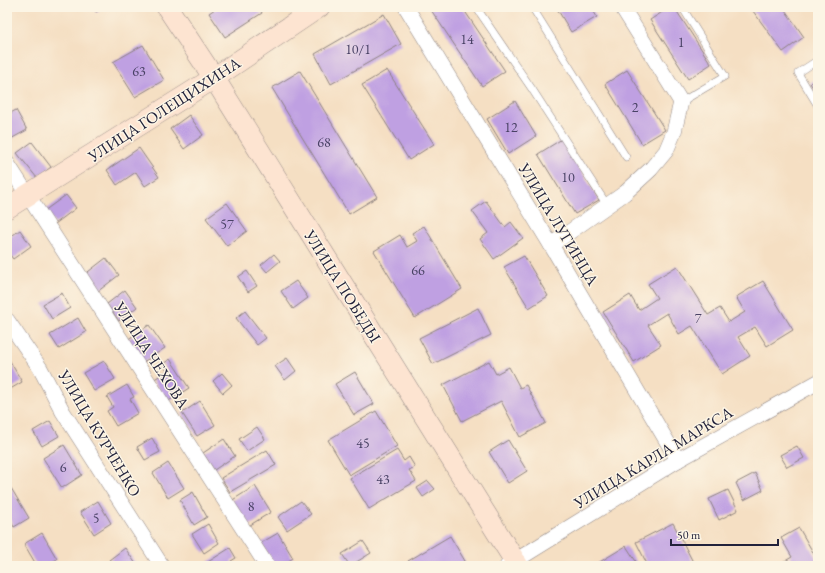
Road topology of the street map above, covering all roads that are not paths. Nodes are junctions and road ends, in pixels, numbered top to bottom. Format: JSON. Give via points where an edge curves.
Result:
{"nodes":[{"id":1,"x":167,"y":7,"type":"edge"},
{"id":2,"x":319,"y":7,"type":"edge"},
{"id":3,"x":406,"y":7,"type":"edge"},
{"id":4,"x":476,"y":7,"type":"edge"},
{"id":5,"x":532,"y":7,"type":"edge"},
{"id":6,"x":622,"y":7,"type":"edge"},
{"id":7,"x":682,"y":7,"type":"edge"},
{"id":8,"x":818,"y":60,"type":"edge"},
{"id":9,"x":214,"y":78,"type":"junction"},
{"id":10,"x":681,"y":102,"type":"junction"},
{"id":11,"x":818,"y":106,"type":"edge"},
{"id":12,"x":626,"y":157,"type":"dead end"},
{"id":13,"x":7,"y":163,"type":"edge"},
{"id":14,"x":27,"y":196,"type":"junction"},
{"id":15,"x":607,"y":204,"type":"junction"},
{"id":16,"x":7,"y":208,"type":"edge"},
{"id":17,"x":551,"y":245,"type":"junction"},
{"id":18,"x":7,"y":320,"type":"edge"},
{"id":19,"x":818,"y":382,"type":"edge"},
{"id":20,"x":678,"y":460,"type":"junction"},
{"id":21,"x":513,"y":564,"type":"edge"},
{"id":22,"x":162,"y":566,"type":"edge"},
{"id":23,"x":267,"y":566,"type":"edge"}],
"edges":[{"from":1,"to":9,"type":"street","name":"УЛИЦА ПОБЕДЫ"},
{"from":2,"to":9,"type":"street","name":"УЛИЦА ГОЛЕЩИХИНА"},
{"from":3,"to":17,"type":"street","name":"УЛИЦА ЛУГИНЦА"},
{"from":4,"to":15,"type":"lane"},
{"from":5,"to":12,"type":"lane"},
{"from":6,"to":10,"type":"street"},
{"from":7,"to":10,"type":"lane","via":[[725,76]]},
{"from":8,"to":11,"type":"lane","via":[[798,73]]},
{"from":9,"to":14,"type":"street","name":"УЛИЦА ГОЛЕЩИХИНА"},
{"from":9,"to":21,"type":"street","name":"УЛИЦА ПОБЕДЫ"},
{"from":10,"to":15,"type":"street","via":[[666,152],[625,193]]},
{"from":13,"to":14,"type":"street","name":"УЛИЦА ЧЕХОВА"},
{"from":14,"to":16,"type":"street","name":"УЛИЦА ГОЛЕЩИХИНА"},
{"from":14,"to":23,"type":"street","name":"УЛИЦА ЧЕХОВА"},
{"from":15,"to":17,"type":"street"},
{"from":17,"to":20,"type":"street","name":"УЛИЦА ЛУГИНЦА"},
{"from":18,"to":22,"type":"street","name":"УЛИЦА КУРЧЕНКО","via":[[40,368],[63,412]]},
{"from":19,"to":20,"type":"street","name":"УЛИЦА КАРЛА МАРКСА"},
{"from":20,"to":21,"type":"street","name":"УЛИЦА КАРЛА МАРКСА"}]}
